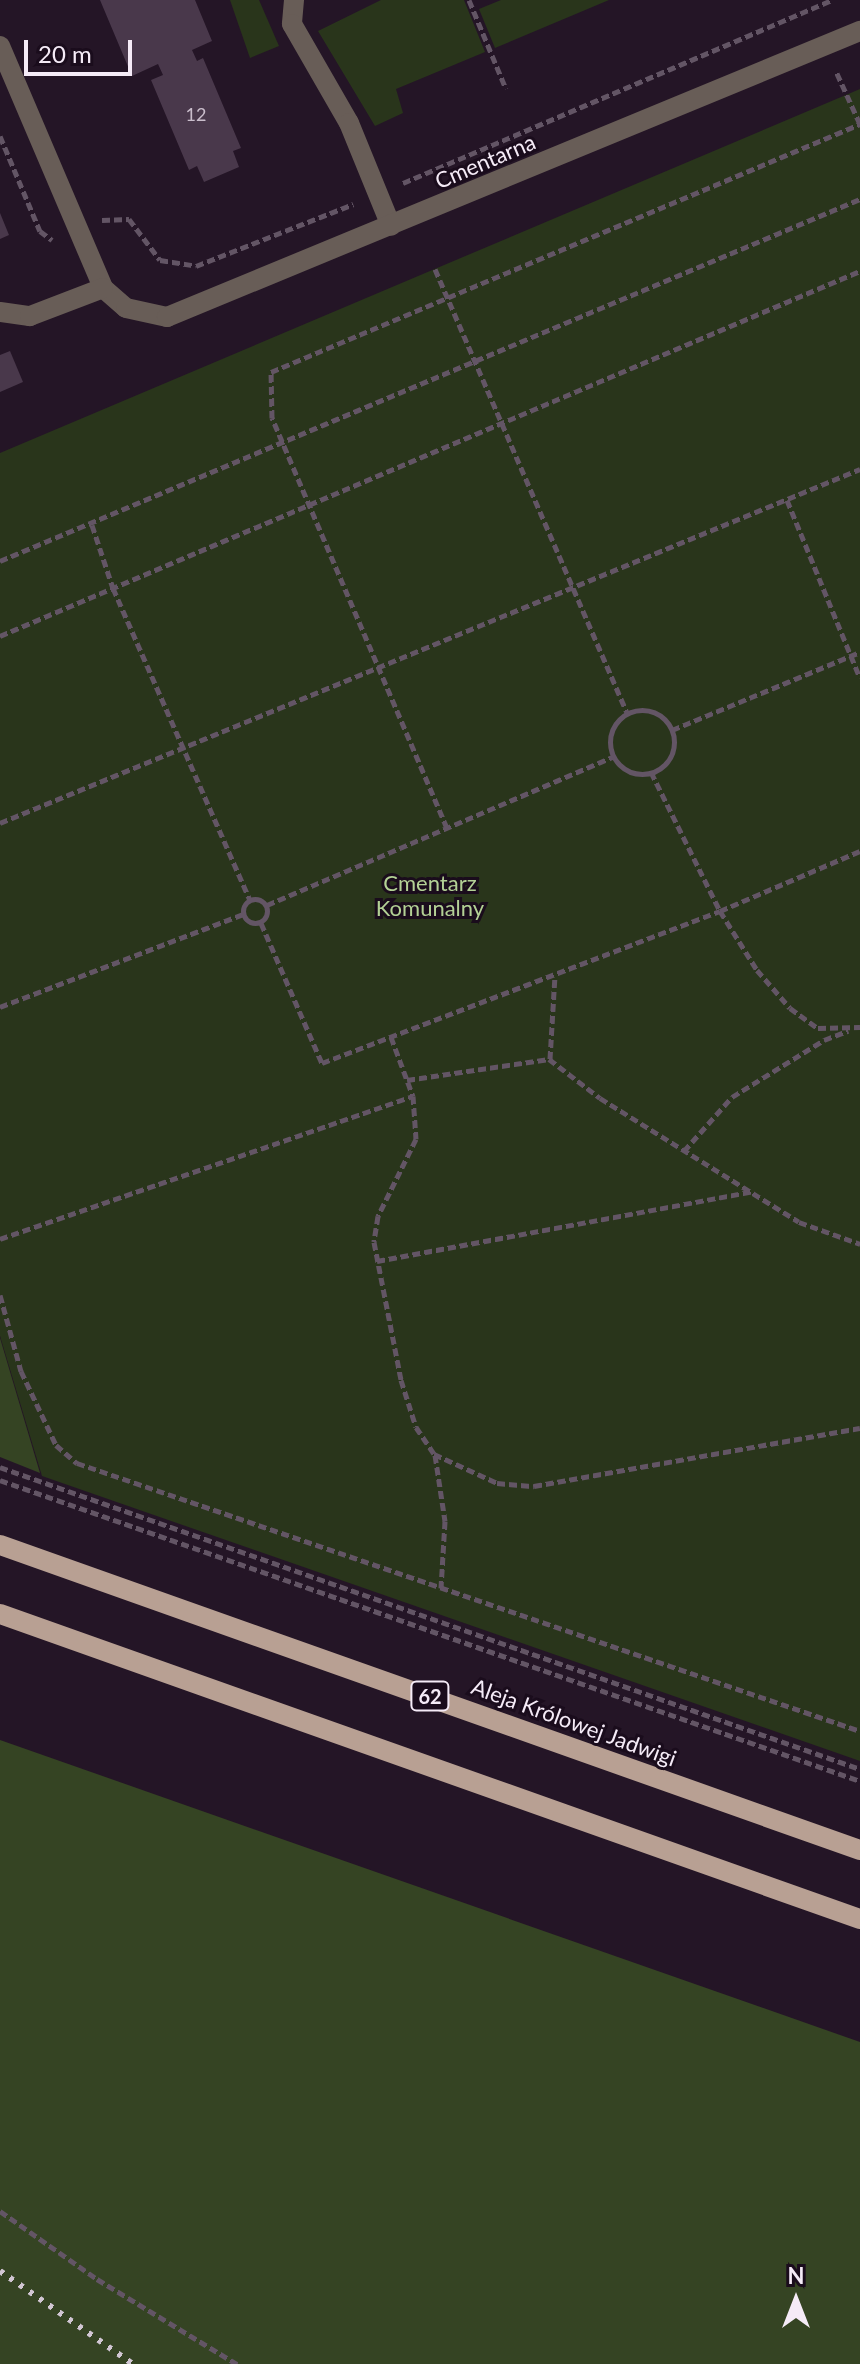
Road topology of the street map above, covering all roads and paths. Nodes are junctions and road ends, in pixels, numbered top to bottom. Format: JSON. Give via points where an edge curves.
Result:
{"nodes":[{"id":1,"x":294,"y":0,"type":"edge"},
{"id":2,"x":469,"y":0,"type":"edge"},
{"id":3,"x":833,"y":0,"type":"edge"},
{"id":4,"x":860,"y":31,"type":"edge"},
{"id":5,"x":0,"y":46,"type":"edge"},
{"id":6,"x":836,"y":70,"type":"dead end"},
{"id":7,"x":506,"y":89,"type":"dead end"},
{"id":8,"x":0,"y":136,"type":"edge"},
{"id":9,"x":379,"y":193,"type":"junction"},
{"id":10,"x":860,"y":199,"type":"edge"},
{"id":11,"x":391,"y":226,"type":"junction"},
{"id":12,"x":77,"y":231,"type":"junction"},
{"id":13,"x":435,"y":269,"type":"dead end"},
{"id":14,"x":860,"y":271,"type":"edge"},
{"id":15,"x":103,"y":288,"type":"junction"},
{"id":16,"x":447,"y":297,"type":"junction"},
{"id":17,"x":0,"y":312,"type":"edge"},
{"id":18,"x":473,"y":361,"type":"junction"},
{"id":19,"x":499,"y":424,"type":"junction"},
{"id":20,"x":282,"y":443,"type":"junction"},
{"id":21,"x":860,"y":469,"type":"edge"},
{"id":22,"x":787,"y":500,"type":"junction"},
{"id":23,"x":307,"y":505,"type":"junction"},
{"id":24,"x":92,"y":525,"type":"junction"},
{"id":25,"x":0,"y":561,"type":"edge"},
{"id":26,"x":113,"y":588,"type":"junction"},
{"id":27,"x":572,"y":591,"type":"junction"},
{"id":28,"x":0,"y":636,"type":"edge"},
{"id":29,"x":860,"y":652,"type":"edge"},
{"id":30,"x":851,"y":656,"type":"junction"},
{"id":31,"x":379,"y":671,"type":"junction"},
{"id":32,"x":860,"y":678,"type":"edge"},
{"id":33,"x":628,"y":714,"type":"junction"},
{"id":34,"x":672,"y":730,"type":"junction"},
{"id":35,"x":182,"y":751,"type":"junction"},
{"id":36,"x":615,"y":756,"type":"junction"},
{"id":37,"x":651,"y":772,"type":"junction"},
{"id":38,"x":0,"y":823,"type":"edge"},
{"id":39,"x":447,"y":828,"type":"junction"},
{"id":40,"x":860,"y":851,"type":"edge"},
{"id":41,"x":250,"y":900,"type":"junction"},
{"id":42,"x":267,"y":905,"type":"junction"},
{"id":43,"x":720,"y":911,"type":"junction"},
{"id":44,"x":244,"y":914,"type":"junction"},
{"id":45,"x":261,"y":923,"type":"junction"},
{"id":46,"x":555,"y":976,"type":"junction"},
{"id":47,"x":0,"y":1007,"type":"edge"},
{"id":48,"x":860,"y":1027,"type":"edge"},
{"id":49,"x":852,"y":1029,"type":"junction"},
{"id":50,"x":391,"y":1037,"type":"junction"},
{"id":51,"x":549,"y":1059,"type":"junction"},
{"id":52,"x":407,"y":1080,"type":"junction"},
{"id":53,"x":413,"y":1096,"type":"junction"},
{"id":54,"x":684,"y":1152,"type":"junction"},
{"id":55,"x":755,"y":1191,"type":"junction"},
{"id":56,"x":0,"y":1239,"type":"edge"},
{"id":57,"x":860,"y":1244,"type":"edge"},
{"id":58,"x":377,"y":1261,"type":"junction"},
{"id":59,"x":0,"y":1295,"type":"edge"},
{"id":60,"x":860,"y":1428,"type":"edge"},
{"id":61,"x":434,"y":1454,"type":"junction"},
{"id":62,"x":0,"y":1467,"type":"edge"},
{"id":63,"x":0,"y":1480,"type":"edge"},
{"id":64,"x":0,"y":1545,"type":"edge"},
{"id":65,"x":441,"y":1588,"type":"junction"},
{"id":66,"x":0,"y":1614,"type":"edge"},
{"id":67,"x":860,"y":1731,"type":"edge"},
{"id":68,"x":860,"y":1769,"type":"edge"},
{"id":69,"x":860,"y":1781,"type":"edge"},
{"id":70,"x":860,"y":1850,"type":"edge"},
{"id":71,"x":860,"y":1919,"type":"edge"},
{"id":72,"x":0,"y":2211,"type":"edge"},
{"id":73,"x":237,"y":2364,"type":"edge"}],
"edges":[{"from":1,"to":9,"type":"street","via":[[292,24],[349,123]]},
{"from":2,"to":7,"type":"path"},
{"from":3,"to":9,"type":"path"},
{"from":4,"to":11,"type":"street","name":"Cmentarna"},
{"from":5,"to":12,"type":"street"},
{"from":6,"to":16,"type":"path","via":[[860,124]]},
{"from":8,"to":12,"type":"path","via":[[40,231],[53,240]]},
{"from":9,"to":11,"type":"street"},
{"from":9,"to":12,"type":"path","via":[[196,266],[160,260],[129,219],[120,216]]},
{"from":10,"to":18,"type":"path"},
{"from":11,"to":15,"type":"street","name":"Cmentarna","via":[[167,317],[126,308]]},
{"from":12,"to":15,"type":"street"},
{"from":13,"to":16,"type":"path"},
{"from":14,"to":19,"type":"path"},
{"from":15,"to":17,"type":"street","via":[[30,316]]},
{"from":16,"to":18,"type":"path"},
{"from":16,"to":20,"type":"path","via":[[271,372],[272,418]]},
{"from":18,"to":19,"type":"path"},
{"from":18,"to":20,"type":"path"},
{"from":19,"to":23,"type":"path"},
{"from":19,"to":27,"type":"path"},
{"from":20,"to":23,"type":"path"},
{"from":20,"to":24,"type":"path"},
{"from":21,"to":22,"type":"path"},
{"from":22,"to":27,"type":"path"},
{"from":22,"to":30,"type":"path"},
{"from":23,"to":26,"type":"path"},
{"from":23,"to":31,"type":"path"},
{"from":24,"to":25,"type":"path"},
{"from":24,"to":26,"type":"path"},
{"from":26,"to":28,"type":"path"},
{"from":26,"to":35,"type":"path"},
{"from":27,"to":31,"type":"path"},
{"from":27,"to":33,"type":"path"},
{"from":29,"to":30,"type":"path"},
{"from":30,"to":32,"type":"path"},
{"from":30,"to":34,"type":"path"},
{"from":31,"to":35,"type":"path"},
{"from":31,"to":39,"type":"path"},
{"from":33,"to":34,"type":"path","via":[[655,713]]},
{"from":33,"to":36,"type":"path","via":[[613,729]]},
{"from":34,"to":37,"type":"path","via":[[671,755]]},
{"from":35,"to":38,"type":"path"},
{"from":35,"to":41,"type":"path"},
{"from":36,"to":37,"type":"path","via":[[629,771]]},
{"from":36,"to":39,"type":"path"},
{"from":37,"to":43,"type":"path"},
{"from":39,"to":42,"type":"path"},
{"from":40,"to":43,"type":"path"},
{"from":41,"to":42,"type":"path"},
{"from":41,"to":44,"type":"path"},
{"from":42,"to":45,"type":"path"},
{"from":43,"to":46,"type":"path"},
{"from":43,"to":49,"type":"path","via":[[757,970],[790,1008],[818,1028]]},
{"from":44,"to":45,"type":"path","via":[[251,923]]},
{"from":44,"to":47,"type":"path"},
{"from":45,"to":50,"type":"path","via":[[322,1063]]},
{"from":46,"to":50,"type":"path"},
{"from":46,"to":51,"type":"path"},
{"from":48,"to":49,"type":"path"},
{"from":49,"to":54,"type":"path","via":[[824,1040],[732,1097]]},
{"from":50,"to":52,"type":"path"},
{"from":51,"to":52,"type":"path"},
{"from":51,"to":54,"type":"path"},
{"from":52,"to":53,"type":"path"},
{"from":53,"to":56,"type":"path"},
{"from":53,"to":58,"type":"path","via":[[416,1139],[378,1216]]},
{"from":54,"to":55,"type":"path"},
{"from":55,"to":57,"type":"path","via":[[799,1222]]},
{"from":55,"to":58,"type":"path"},
{"from":58,"to":61,"type":"path","via":[[401,1380],[416,1427]]},
{"from":59,"to":65,"type":"path","via":[[21,1371],[63,1455]]},
{"from":60,"to":61,"type":"path","via":[[534,1486],[497,1483]]},
{"from":61,"to":65,"type":"path","via":[[445,1521]]},
{"from":62,"to":68,"type":"path"},
{"from":63,"to":69,"type":"path"},
{"from":64,"to":70,"type":"main road","name":"Aleja Królowej Jadwigi","number":"62"},
{"from":65,"to":67,"type":"path"},
{"from":66,"to":71,"type":"main road"},
{"from":72,"to":73,"type":"path","via":[[97,2279]]}]}
